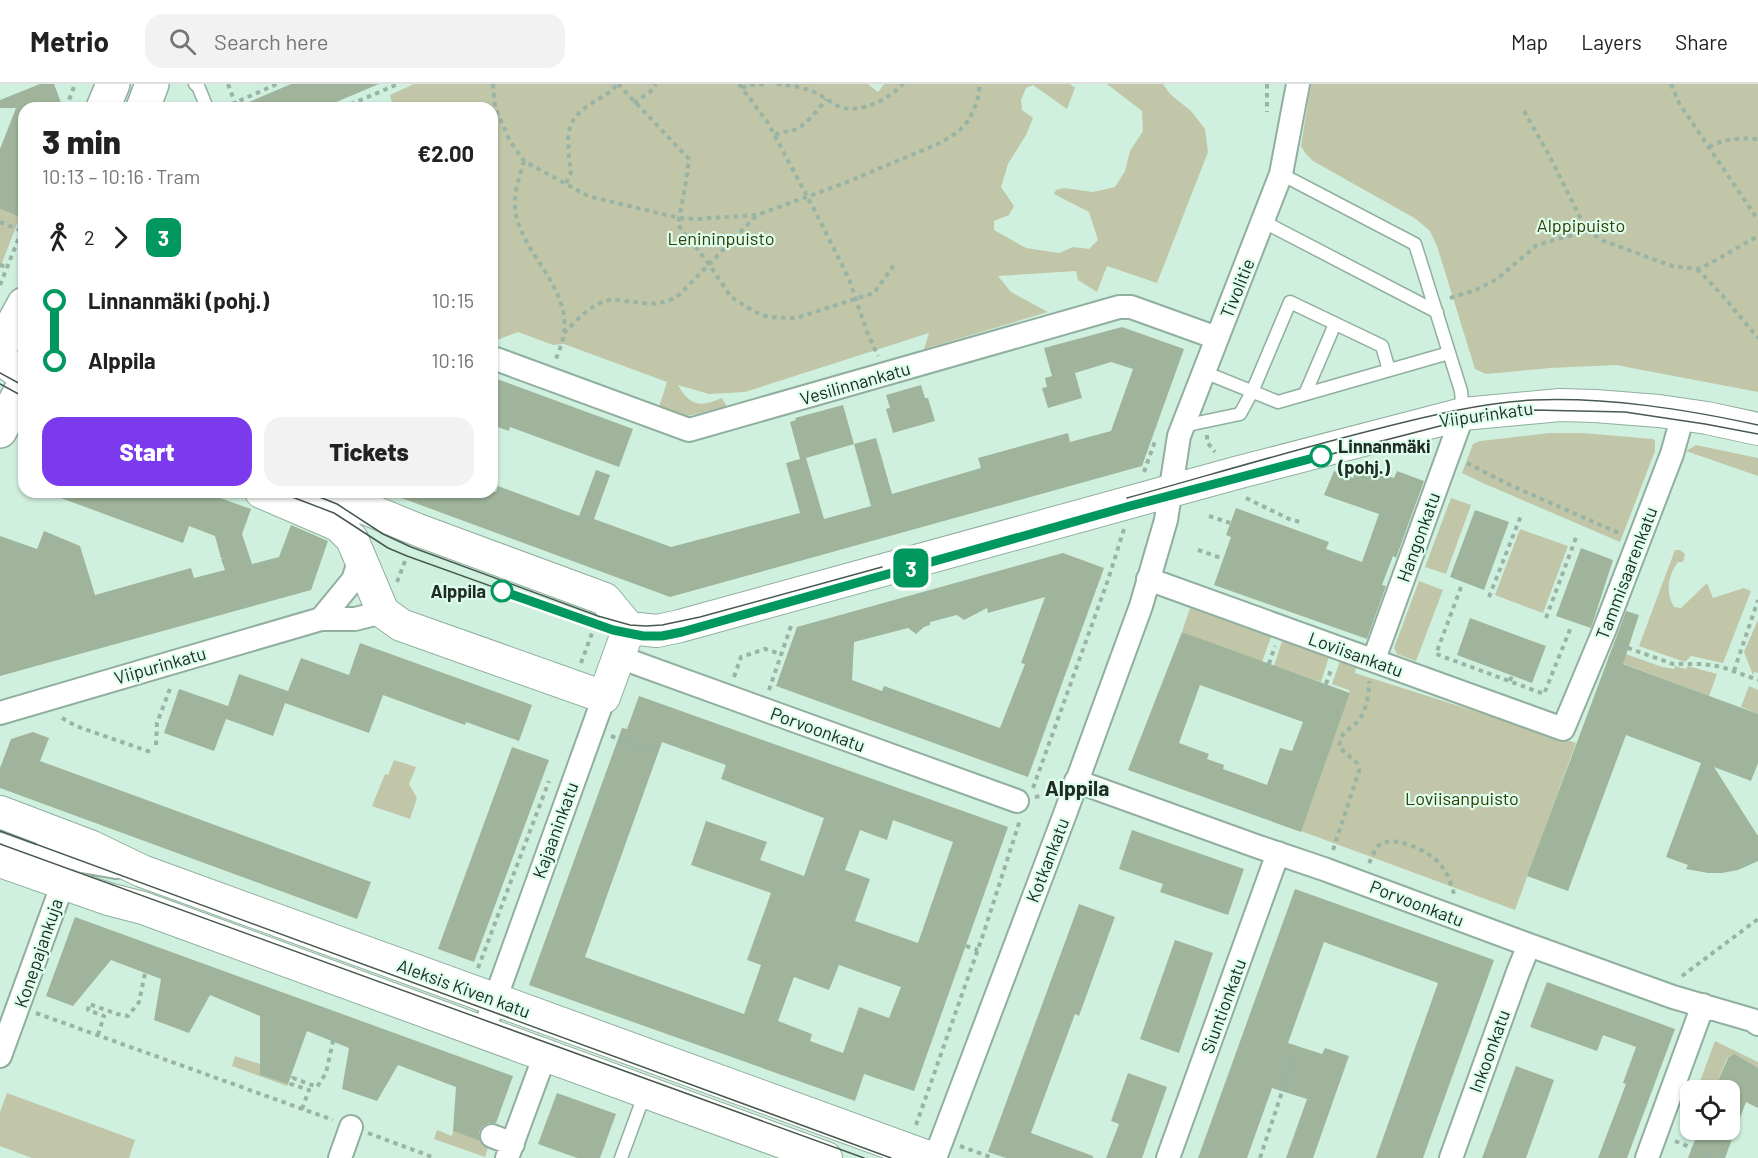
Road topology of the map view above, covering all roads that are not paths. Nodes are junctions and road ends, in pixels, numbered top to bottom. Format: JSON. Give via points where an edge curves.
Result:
{"nodes":[{"id":1,"x":116,"y":84,"type":"edge"},
{"id":2,"x":152,"y":84,"type":"edge"},
{"id":3,"x":195,"y":84,"type":"edge"},
{"id":4,"x":1298,"y":84,"type":"edge"},
{"id":5,"x":106,"y":102,"type":"edge"},
{"id":6,"x":126,"y":102,"type":"edge"},
{"id":7,"x":145,"y":102,"type":"edge"},
{"id":8,"x":205,"y":102,"type":"edge"},
{"id":9,"x":1281,"y":174,"type":"junction"},
{"id":10,"x":1264,"y":222,"type":"junction"},
{"id":11,"x":1437,"y":312,"type":"junction"},
{"id":12,"x":18,"y":315,"type":"edge"},
{"id":13,"x":1335,"y":324,"type":"junction"},
{"id":14,"x":1217,"y":338,"type":"junction"},
{"id":15,"x":0,"y":348,"type":"edge"},
{"id":16,"x":1449,"y":353,"type":"junction"},
{"id":17,"x":0,"y":359,"type":"edge"},
{"id":18,"x":498,"y":360,"type":"edge"},
{"id":19,"x":1389,"y":370,"type":"junction"},
{"id":20,"x":1203,"y":372,"type":"junction"},
{"id":21,"x":17,"y":391,"type":"edge"},
{"id":22,"x":1252,"y":392,"type":"junction"},
{"id":23,"x":1305,"y":394,"type":"junction"},
{"id":24,"x":1462,"y":403,"type":"junction"},
{"id":25,"x":1683,"y":415,"type":"junction"},
{"id":26,"x":1183,"y":426,"type":"junction"},
{"id":27,"x":1758,"y":429,"type":"edge"},
{"id":28,"x":0,"y":431,"type":"edge"},
{"id":29,"x":1171,"y":490,"type":"junction"},
{"id":30,"x":275,"y":498,"type":"edge"},
{"id":31,"x":351,"y":498,"type":"edge"},
{"id":32,"x":372,"y":503,"type":"edge"},
{"id":33,"x":360,"y":559,"type":"junction"},
{"id":34,"x":1148,"y":579,"type":"junction"},
{"id":35,"x":383,"y":612,"type":"junction"},
{"id":36,"x":321,"y":619,"type":"junction"},
{"id":37,"x":623,"y":642,"type":"junction"},
{"id":38,"x":1374,"y":659,"type":"junction"},
{"id":39,"x":604,"y":697,"type":"junction"},
{"id":40,"x":0,"y":713,"type":"edge"},
{"id":41,"x":1563,"y":729,"type":"joint"},
{"id":42,"x":1076,"y":781,"type":"junction"},
{"id":43,"x":1017,"y":801,"type":"dead end"},
{"id":44,"x":0,"y":812,"type":"edge"},
{"id":45,"x":0,"y":831,"type":"edge"},
{"id":46,"x":0,"y":844,"type":"edge"},
{"id":47,"x":1278,"y":853,"type":"junction"},
{"id":48,"x":0,"y":861,"type":"edge"},
{"id":49,"x":142,"y":871,"type":"junction"},
{"id":50,"x":63,"y":883,"type":"junction"},
{"id":51,"x":143,"y":908,"type":"junction"},
{"id":52,"x":1529,"y":945,"type":"junction"},
{"id":53,"x":494,"y":999,"type":"junction"},
{"id":54,"x":1703,"y":1005,"type":"junction"},
{"id":55,"x":1758,"y":1024,"type":"edge"},
{"id":56,"x":483,"y":1033,"type":"junction"},
{"id":57,"x":545,"y":1055,"type":"junction"},
{"id":58,"x":0,"y":1056,"type":"edge"},
{"id":59,"x":645,"y":1092,"type":"junction"},
{"id":60,"x":351,"y":1127,"type":"road end"},
{"id":61,"x":504,"y":1146,"type":"edge"},
{"id":62,"x":340,"y":1158,"type":"edge"},
{"id":63,"x":621,"y":1158,"type":"edge"},
{"id":64,"x":826,"y":1158,"type":"edge"},
{"id":65,"x":933,"y":1158,"type":"edge"},
{"id":66,"x":1168,"y":1158,"type":"edge"},
{"id":67,"x":1451,"y":1158,"type":"edge"},
{"id":68,"x":1647,"y":1158,"type":"edge"}],
"edges":[{"from":1,"to":5,"type":"main road"},
{"from":1,"to":6,"type":"street"},
{"from":2,"to":7,"type":"main road"},
{"from":3,"to":8,"type":"lane"},
{"from":4,"to":9,"type":"street","name":"Tivolitie"},
{"from":9,"to":10,"type":"street","name":"Tivolitie"},
{"from":9,"to":11,"type":"lane","via":[[1415,244]]},
{"from":10,"to":11,"type":"lane"},
{"from":10,"to":14,"type":"street","name":"Tivolitie"},
{"from":11,"to":16,"type":"lane"},
{"from":12,"to":15,"type":"main road"},
{"from":13,"to":19,"type":"lane","via":[[1382,346]]},
{"from":13,"to":22,"type":"lane","via":[[1290,302]]},
{"from":13,"to":23,"type":"lane"},
{"from":14,"to":18,"type":"street","name":"Vesilinnankatu","via":[[1131,307],[1119,308],[689,430]]},
{"from":14,"to":20,"type":"street","name":"Tivolitie"},
{"from":16,"to":19,"type":"lane"},
{"from":16,"to":24,"type":"lane"},
{"from":17,"to":21,"type":"street"},
{"from":19,"to":23,"type":"lane"},
{"from":20,"to":22,"type":"lane"},
{"from":20,"to":26,"type":"street","name":"Tivolitie"},
{"from":21,"to":28,"type":"main road"},
{"from":22,"to":23,"type":"lane","via":[[1278,402]]},
{"from":22,"to":26,"type":"lane","via":[[1240,414]]},
{"from":24,"to":25,"type":"street","name":"Viipurinkatu","via":[[1626,408]]},
{"from":24,"to":29,"type":"street","name":"Viipurinkatu"},
{"from":24,"to":38,"type":"street","name":"Hangonkatu"},
{"from":25,"to":27,"type":"street","name":"Viipurinkatu"},
{"from":25,"to":41,"type":"street","name":"Tammisaarenkatu","via":[[1661,500],[1637,543]]},
{"from":26,"to":29,"type":"street","name":"Tivolitie"},
{"from":29,"to":34,"type":"street","name":"Kotkankatu"},
{"from":29,"to":37,"type":"street","name":"Viipurinkatu"},
{"from":30,"to":33,"type":"street","via":[[338,525],[352,539]]},
{"from":31,"to":32,"type":"street"},
{"from":32,"to":33,"type":"street"},
{"from":32,"to":37,"type":"street","via":[[605,599]]},
{"from":33,"to":35,"type":"street"},
{"from":33,"to":36,"type":"street","via":[[353,580]]},
{"from":34,"to":38,"type":"street","name":"Loviisankatu"},
{"from":34,"to":42,"type":"street","name":"Kotkankatu"},
{"from":35,"to":36,"type":"street","name":"Viipurinkatu","via":[[355,620]]},
{"from":35,"to":39,"type":"street","via":[[401,625]]},
{"from":36,"to":40,"type":"street","name":"Viipurinkatu"},
{"from":37,"to":39,"type":"street","name":"Kajaaninkatu"},
{"from":37,"to":43,"type":"street","name":"Porvoonkatu"},
{"from":38,"to":41,"type":"street","name":"Loviisankatu"},
{"from":39,"to":53,"type":"street","name":"Kajaaninkatu"},
{"from":42,"to":47,"type":"street","name":"Porvoonkatu"},
{"from":42,"to":65,"type":"street","name":"Kotkankatu"},
{"from":44,"to":49,"type":"street","name":"Aleksis Kiven katu"},
{"from":45,"to":49,"type":"street","via":[[82,861]]},
{"from":46,"to":51,"type":"street","via":[[113,885]]},
{"from":47,"to":52,"type":"street","name":"Porvoonkatu"},
{"from":47,"to":66,"type":"street","name":"Siuntionkatu"},
{"from":48,"to":50,"type":"street","name":"Aleksis Kiven katu"},
{"from":49,"to":53,"type":"street","name":"Aleksis Kiven katu"},
{"from":50,"to":51,"type":"street","name":"Aleksis Kiven katu"},
{"from":50,"to":58,"type":"street","name":"Konepajankuja"},
{"from":51,"to":56,"type":"street","name":"Aleksis Kiven katu"},
{"from":52,"to":54,"type":"street","name":"Porvoonkatu"},
{"from":52,"to":67,"type":"street","name":"Inkoonkatu"},
{"from":53,"to":56,"type":"street","name":"Kajaaninkatu"},
{"from":53,"to":65,"type":"street","name":"Aleksis Kiven katu"},
{"from":54,"to":55,"type":"street","name":"Porvoonkatu"},
{"from":54,"to":68,"type":"street"},
{"from":56,"to":57,"type":"street","name":"Aleksis Kiven katu"},
{"from":57,"to":59,"type":"street","name":"Aleksis Kiven katu"},
{"from":57,"to":61,"type":"street"},
{"from":59,"to":63,"type":"lane"},
{"from":59,"to":64,"type":"street","name":"Aleksis Kiven katu"},
{"from":60,"to":62,"type":"street"}]}
